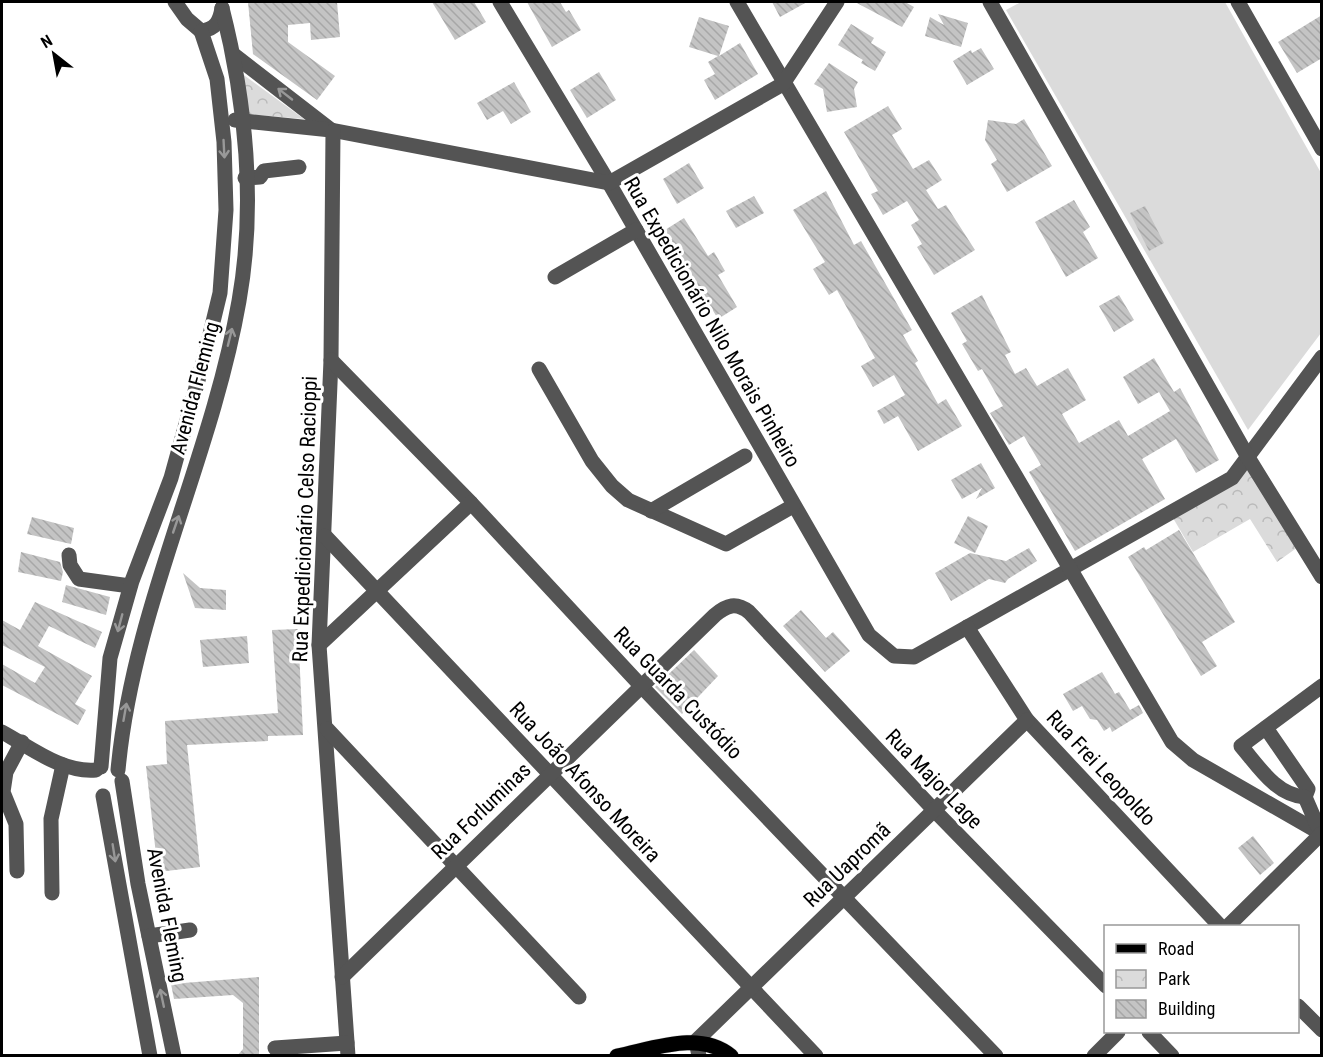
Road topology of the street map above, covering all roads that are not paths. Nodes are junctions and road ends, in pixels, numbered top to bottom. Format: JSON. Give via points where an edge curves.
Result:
{"nodes":[{"id":1,"x":175,"y":2,"type":"edge"},
{"id":2,"x":500,"y":2,"type":"edge"},
{"id":3,"x":737,"y":2,"type":"edge"},
{"id":4,"x":837,"y":2,"type":"edge"},
{"id":5,"x":990,"y":2,"type":"edge"},
{"id":6,"x":1238,"y":2,"type":"edge"},
{"id":7,"x":221,"y":5,"type":"edge"},
{"id":8,"x":201,"y":31,"type":"junction"},
{"id":9,"x":234,"y":55,"type":"junction"},
{"id":10,"x":783,"y":84,"type":"junction"},
{"id":11,"x":220,"y":109,"type":"junction"},
{"id":12,"x":242,"y":122,"type":"junction"},
{"id":13,"x":332,"y":130,"type":"junction"},
{"id":14,"x":1322,"y":149,"type":"edge"},
{"id":15,"x":299,"y":167,"type":"dead end"},
{"id":16,"x":245,"y":171,"type":"junction"},
{"id":17,"x":609,"y":183,"type":"junction"},
{"id":18,"x":636,"y":230,"type":"junction"},
{"id":19,"x":555,"y":277,"type":"dead end"},
{"id":20,"x":1322,"y":357,"type":"edge"},
{"id":21,"x":331,"y":360,"type":"junction"},
{"id":22,"x":539,"y":369,"type":"dead end"},
{"id":23,"x":745,"y":456,"type":"dead end"},
{"id":24,"x":1249,"y":459,"type":"junction"},
{"id":25,"x":171,"y":477,"type":"junction"},
{"id":26,"x":190,"y":484,"type":"junction"},
{"id":27,"x":471,"y":503,"type":"junction"},
{"id":28,"x":793,"y":507,"type":"junction"},
{"id":29,"x":651,"y":511,"type":"junction"},
{"id":30,"x":325,"y":536,"type":"junction"},
{"id":31,"x":69,"y":555,"type":"dead end"},
{"id":32,"x":1069,"y":569,"type":"junction"},
{"id":33,"x":1322,"y":577,"type":"edge"},
{"id":34,"x":130,"y":586,"type":"junction"},
{"id":35,"x":376,"y":591,"type":"junction"},
{"id":36,"x":731,"y":605,"type":"joint"},
{"id":37,"x":967,"y":627,"type":"junction"},
{"id":38,"x":319,"y":645,"type":"junction"},
{"id":39,"x":1322,"y":686,"type":"edge"},
{"id":40,"x":643,"y":688,"type":"junction"},
{"id":41,"x":1027,"y":720,"type":"junction"},
{"id":42,"x":1266,"y":728,"type":"junction"},
{"id":43,"x":327,"y":729,"type":"junction"},
{"id":44,"x":2,"y":732,"type":"edge"},
{"id":45,"x":21,"y":742,"type":"junction"},
{"id":46,"x":63,"y":765,"type":"junction"},
{"id":47,"x":92,"y":773,"type":"junction"},
{"id":48,"x":549,"y":775,"type":"junction"},
{"id":49,"x":120,"y":776,"type":"junction"},
{"id":50,"x":104,"y":796,"type":"junction"},
{"id":51,"x":1305,"y":797,"type":"junction"},
{"id":52,"x":934,"y":810,"type":"junction"},
{"id":53,"x":1322,"y":834,"type":"edge"},
{"id":54,"x":456,"y":864,"type":"junction"},
{"id":55,"x":17,"y":871,"type":"dead end"},
{"id":56,"x":52,"y":893,"type":"dead end"},
{"id":57,"x":844,"y":897,"type":"junction"},
{"id":58,"x":1218,"y":925,"type":"edge"},
{"id":59,"x":1230,"y":925,"type":"edge"},
{"id":60,"x":190,"y":930,"type":"dead end"},
{"id":61,"x":149,"y":936,"type":"junction"},
{"id":62,"x":342,"y":977,"type":"junction"},
{"id":63,"x":1104,"y":984,"type":"edge"},
{"id":64,"x":751,"y":988,"type":"junction"},
{"id":65,"x":579,"y":997,"type":"dead end"},
{"id":66,"x":1299,"y":1007,"type":"edge"},
{"id":67,"x":1322,"y":1030,"type":"edge"},
{"id":68,"x":1117,"y":1033,"type":"edge"},
{"id":69,"x":1150,"y":1033,"type":"edge"},
{"id":70,"x":275,"y":1048,"type":"dead end"},
{"id":71,"x":698,"y":1048,"type":"edge"},
{"id":72,"x":349,"y":1052,"type":"edge"},
{"id":73,"x":816,"y":1055,"type":"edge"},
{"id":74,"x":150,"y":1056,"type":"edge"},
{"id":75,"x":174,"y":1056,"type":"edge"},
{"id":76,"x":617,"y":1056,"type":"edge"},
{"id":77,"x":731,"y":1056,"type":"edge"},
{"id":78,"x":996,"y":1056,"type":"edge"},
{"id":79,"x":1094,"y":1056,"type":"edge"},
{"id":80,"x":1172,"y":1056,"type":"edge"}],
"edges":[{"from":1,"to":8,"type":"street","via":[[187,20]]},
{"from":2,"to":17,"type":"street","name":"Rua Expedicionário Nilo Morais Pinheiro"},
{"from":3,"to":10,"type":"street"},
{"from":4,"to":10,"type":"street"},
{"from":5,"to":24,"type":"street"},
{"from":6,"to":14,"type":"street"},
{"from":7,"to":8,"type":"street","via":[[219,21]]},
{"from":7,"to":9,"type":"street","name":"Avenida Fleming"},
{"from":8,"to":11,"type":"street","name":"Avenida Fleming","via":[[217,80]]},
{"from":9,"to":12,"type":"street","name":"Avenida Fleming"},
{"from":13,"to":9,"type":"street","one_way":true},
{"from":10,"to":17,"type":"street"},
{"from":10,"to":32,"type":"street"},
{"from":11,"to":12,"type":"street","via":[[228,120]]},
{"from":11,"to":25,"type":"street","name":"Avenida Fleming","one_way":true,"via":[[226,210],[220,293]]},
{"from":12,"to":13,"type":"street"},
{"from":12,"to":16,"type":"street","name":"Avenida Fleming"},
{"from":13,"to":17,"type":"street"},
{"from":13,"to":21,"type":"street","name":"Rua Expedicionário Celso Racioppi"},
{"from":15,"to":16,"type":"street","via":[[264,171],[260,177]]},
{"from":26,"to":16,"type":"street","name":"Avenida Fleming","one_way":true,"via":[[239,301],[247,218]]},
{"from":17,"to":18,"type":"street","name":"Rua Expedicionário Nilo Morais Pinheiro"},
{"from":18,"to":19,"type":"street"},
{"from":18,"to":28,"type":"street","name":"Rua Expedicionário Nilo Morais Pinheiro"},
{"from":20,"to":24,"type":"street"},
{"from":21,"to":27,"type":"street","name":"Rua Guarda Custódio"},
{"from":21,"to":30,"type":"street","name":"Rua Expedicionário Celso Racioppi"},
{"from":22,"to":29,"type":"street","via":[[592,461],[628,500]]},
{"from":23,"to":29,"type":"street"},
{"from":24,"to":32,"type":"street","via":[[1232,478]]},
{"from":24,"to":33,"type":"street"},
{"from":25,"to":26,"type":"street"},
{"from":25,"to":34,"type":"street","name":"Avenida Fleming"},
{"from":49,"to":26,"type":"street","name":"Avenida Fleming","one_way":true,"via":[[121,734],[134,667],[154,590]]},
{"from":27,"to":35,"type":"street"},
{"from":27,"to":40,"type":"street","name":"Rua Guarda Custódio"},
{"from":28,"to":29,"type":"street","via":[[726,544]]},
{"from":28,"to":37,"type":"street","name":"Rua Expedicionário Nilo Morais Pinheiro","via":[[869,635],[894,656],[914,657]]},
{"from":30,"to":35,"type":"street","name":"Rua João Afonso Moreira"},
{"from":30,"to":38,"type":"street","name":"Rua Expedicionário Celso Racioppi"},
{"from":31,"to":34,"type":"street","via":[[79,579]]},
{"from":32,"to":37,"type":"street"},
{"from":32,"to":53,"type":"street","via":[[1172,742],[1193,760]]},
{"from":34,"to":47,"type":"street","name":"Avenida Fleming","one_way":true,"via":[[110,658]]},
{"from":35,"to":38,"type":"street"},
{"from":35,"to":48,"type":"street","name":"Rua João Afonso Moreira"},
{"from":36,"to":40,"type":"street","name":"Rua Forluminas","via":[[715,615]]},
{"from":36,"to":52,"type":"street","name":"Rua Major Lage","via":[[749,612]]},
{"from":37,"to":41,"type":"street","name":"Rua Frei Leopoldo"},
{"from":38,"to":43,"type":"street","name":"Rua Expedicionário Celso Racioppi"},
{"from":39,"to":42,"type":"street"},
{"from":40,"to":48,"type":"street","name":"Rua Forluminas"},
{"from":40,"to":57,"type":"street","name":"Rua Guarda Custódio"},
{"from":41,"to":52,"type":"street","name":"Rua Uapromã"},
{"from":41,"to":58,"type":"street","name":"Rua Frei Leopoldo"},
{"from":42,"to":51,"type":"street","via":[[1308,789]]},
{"from":42,"to":51,"type":"street","via":[[1241,746],[1272,783],[1292,796]]},
{"from":43,"to":54,"type":"street"},
{"from":43,"to":62,"type":"street","name":"Rua Expedicionário Celso Racioppi"},
{"from":44,"to":45,"type":"street"},
{"from":45,"to":46,"type":"street"},
{"from":45,"to":55,"type":"street","via":[[6,772],[3,792],[16,824]]},
{"from":46,"to":47,"type":"street"},
{"from":46,"to":56,"type":"street","via":[[51,819]]},
{"from":47,"to":49,"type":"street","via":[[113,767]]},
{"from":47,"to":50,"type":"street","via":[[98,793]]},
{"from":48,"to":54,"type":"street","name":"Rua Forluminas"},
{"from":48,"to":64,"type":"street","name":"Rua João Afonso Moreira"},
{"from":49,"to":50,"type":"street","via":[[118,791]]},
{"from":49,"to":61,"type":"street","name":"Avenida Fleming"},
{"from":50,"to":74,"type":"street","name":"Avenida Fleming","one_way":true},
{"from":51,"to":53,"type":"street"},
{"from":52,"to":57,"type":"street","name":"Rua Uapromã"},
{"from":52,"to":63,"type":"street","name":"Rua Major Lage"},
{"from":53,"to":59,"type":"street"},
{"from":54,"to":62,"type":"street","name":"Rua Forluminas"},
{"from":54,"to":65,"type":"street"},
{"from":57,"to":64,"type":"street","name":"Rua Uapromã"},
{"from":57,"to":78,"type":"street","name":"Rua Guarda Custódio"},
{"from":60,"to":61,"type":"street"},
{"from":75,"to":61,"type":"street","name":"Avenida Fleming","one_way":true},
{"from":62,"to":72,"type":"street","name":"Rua Expedicionário Celso Racioppi"},
{"from":64,"to":71,"type":"street","name":"Rua Uapromã"},
{"from":64,"to":73,"type":"street","name":"Rua João Afonso Moreira"},
{"from":66,"to":67,"type":"street"},
{"from":68,"to":79,"type":"street"},
{"from":69,"to":80,"type":"street"},
{"from":70,"to":72,"type":"street"},
{"from":71,"to":76,"type":"main road"},
{"from":71,"to":77,"type":"main road","via":[[722,1048]]}]}
